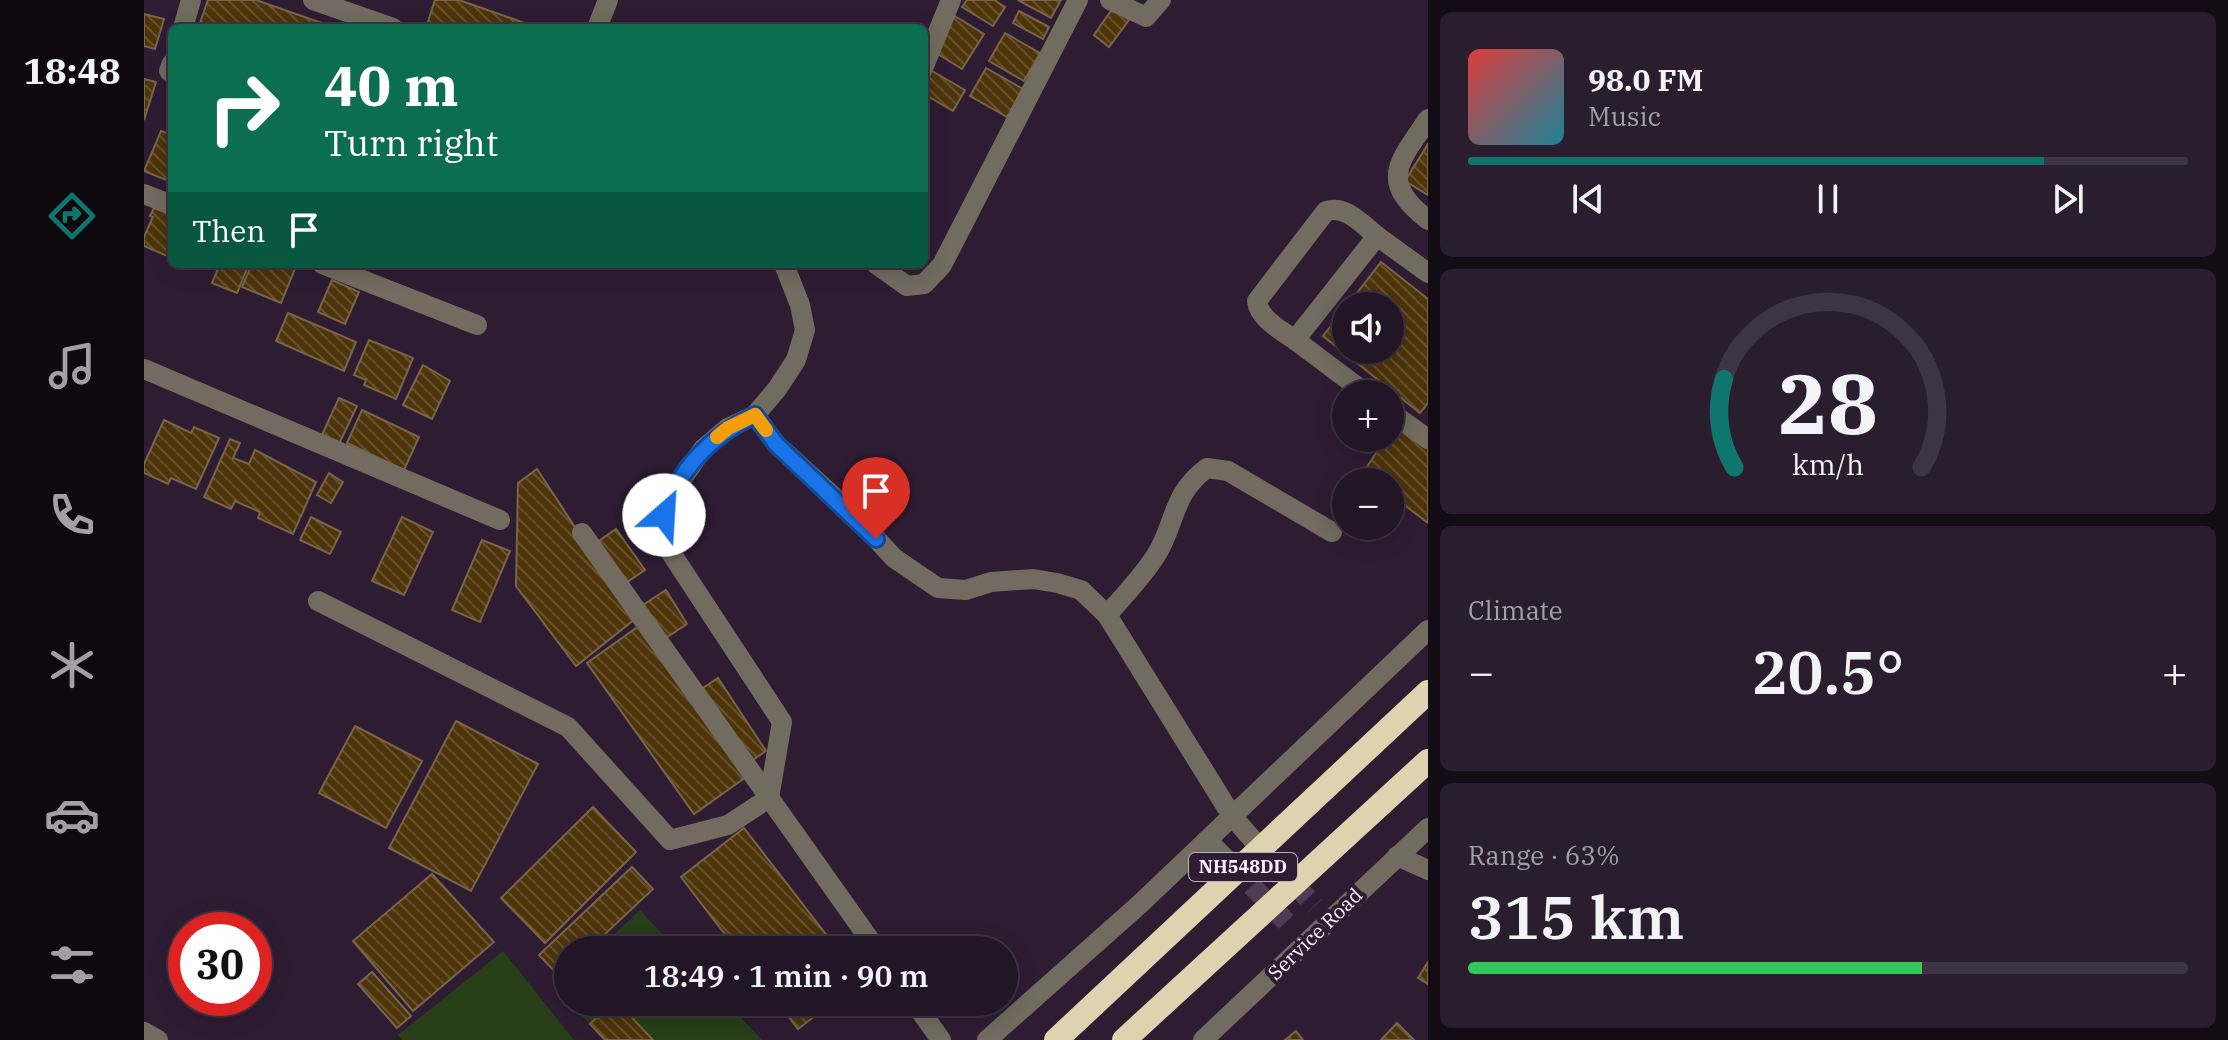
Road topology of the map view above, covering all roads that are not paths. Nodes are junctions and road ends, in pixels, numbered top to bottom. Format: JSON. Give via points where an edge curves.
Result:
{"nodes":[{"id":1,"x":191,"y":0,"type":"edge"},
{"id":2,"x":313,"y":0,"type":"edge"},
{"id":3,"x":608,"y":0,"type":"edge"},
{"id":4,"x":951,"y":0,"type":"edge"},
{"id":5,"x":1078,"y":0,"type":"edge"},
{"id":6,"x":1110,"y":0,"type":"edge"},
{"id":7,"x":1161,"y":0,"type":"edge"},
{"id":8,"x":184,"y":24,"type":"edge"},
{"id":9,"x":382,"y":24,"type":"edge"},
{"id":10,"x":605,"y":24,"type":"edge"},
{"id":11,"x":928,"y":56,"type":"edge"},
{"id":12,"x":1428,"y":119,"type":"edge"},
{"id":13,"x":144,"y":194,"type":"edge"},
{"id":14,"x":168,"y":203,"type":"edge"},
{"id":15,"x":1428,"y":220,"type":"edge"},
{"id":16,"x":1377,"y":236,"type":"junction"},
{"id":17,"x":332,"y":268,"type":"edge"},
{"id":18,"x":786,"y":268,"type":"edge"},
{"id":19,"x":882,"y":268,"type":"edge"},
{"id":20,"x":1428,"y":273,"type":"edge"},
{"id":21,"x":477,"y":325,"type":"dead end"},
{"id":22,"x":1295,"y":340,"type":"junction"},
{"id":23,"x":144,"y":369,"type":"edge"},
{"id":24,"x":1348,"y":380,"type":"edge"},
{"id":25,"x":755,"y":415,"type":"junction"},
{"id":26,"x":1404,"y":422,"type":"edge"},
{"id":27,"x":1428,"y":439,"type":"edge"},
{"id":28,"x":500,"y":520,"type":"dead end"},
{"id":29,"x":1332,"y":532,"type":"dead end"},
{"id":30,"x":582,"y":533,"type":"dead end"},
{"id":31,"x":318,"y":601,"type":"dead end"},
{"id":32,"x":1107,"y":615,"type":"junction"},
{"id":33,"x":1428,"y":630,"type":"edge"},
{"id":34,"x":1428,"y":692,"type":"edge"},
{"id":35,"x":1428,"y":761,"type":"edge"},
{"id":36,"x":769,"y":798,"type":"junction"},
{"id":37,"x":1232,"y":816,"type":"junction"},
{"id":38,"x":1428,"y":828,"type":"edge"},
{"id":39,"x":1207,"y":840,"type":"junction"},
{"id":40,"x":1253,"y":840,"type":"tunnel mouth"},
{"id":41,"x":1397,"y":856,"type":"junction"},
{"id":42,"x":1231,"y":864,"type":"tunnel mouth"},
{"id":43,"x":1428,"y":870,"type":"edge"},
{"id":44,"x":867,"y":936,"type":"edge"},
{"id":45,"x":924,"y":1016,"type":"edge"},
{"id":46,"x":144,"y":1032,"type":"edge"},
{"id":47,"x":158,"y":1040,"type":"edge"},
{"id":48,"x":941,"y":1040,"type":"edge"},
{"id":49,"x":987,"y":1040,"type":"edge"},
{"id":50,"x":1056,"y":1040,"type":"edge"},
{"id":51,"x":1124,"y":1040,"type":"edge"},
{"id":52,"x":1203,"y":1040,"type":"edge"}],
"edges":[{"from":1,"to":8,"type":"street"},
{"from":2,"to":9,"type":"street"},
{"from":3,"to":10,"type":"street"},
{"from":4,"to":11,"type":"street"},
{"from":5,"to":19,"type":"street","via":[[942,265],[924,284],[907,286]]},
{"from":6,"to":7,"type":"street","via":[[1146,17]]},
{"from":12,"to":15,"type":"street","via":[[1396,177],[1400,192]]},
{"from":13,"to":14,"type":"street"},
{"from":16,"to":20,"type":"street"},
{"from":16,"to":22,"type":"street"},
{"from":16,"to":22,"type":"street","via":[[1345,211],[1326,211],[1257,301],[1263,316]]},
{"from":17,"to":21,"type":"street"},
{"from":18,"to":25,"type":"street","via":[[800,305],[802,345]]},
{"from":22,"to":24,"type":"street"},
{"from":23,"to":28,"type":"street"},
{"from":25,"to":32,"type":"street","via":[[776,444],[894,558],[938,588],[966,590],[1033,579],[1081,590]]},
{"from":25,"to":36,"type":"street","via":[[703,449],[669,497],[658,533],[782,722]]},
{"from":26,"to":27,"type":"street"},
{"from":29,"to":32,"type":"street","via":[[1228,471],[1207,468],[1192,478],[1178,501],[1156,556]]},
{"from":30,"to":36,"type":"street"},
{"from":31,"to":36,"type":"street","via":[[568,727],[670,840],[728,825]]},
{"from":32,"to":37,"type":"street"},
{"from":33,"to":37,"type":"street"},
{"from":34,"to":50,"type":"highway","number":"NH548DD","bridge":true},
{"from":35,"to":51,"type":"highway","number":"NH548DD","bridge":true},
{"from":36,"to":44,"type":"street"},
{"from":37,"to":39,"type":"street"},
{"from":37,"to":40,"type":"street"},
{"from":38,"to":41,"type":"street","name":"Service Road"},
{"from":39,"to":42,"type":"street"},
{"from":39,"to":49,"type":"street"},
{"from":41,"to":43,"type":"street"},
{"from":41,"to":52,"type":"street","name":"Service Road","via":[[1322,913]]},
{"from":45,"to":48,"type":"street"},
{"from":46,"to":47,"type":"street"}]}
